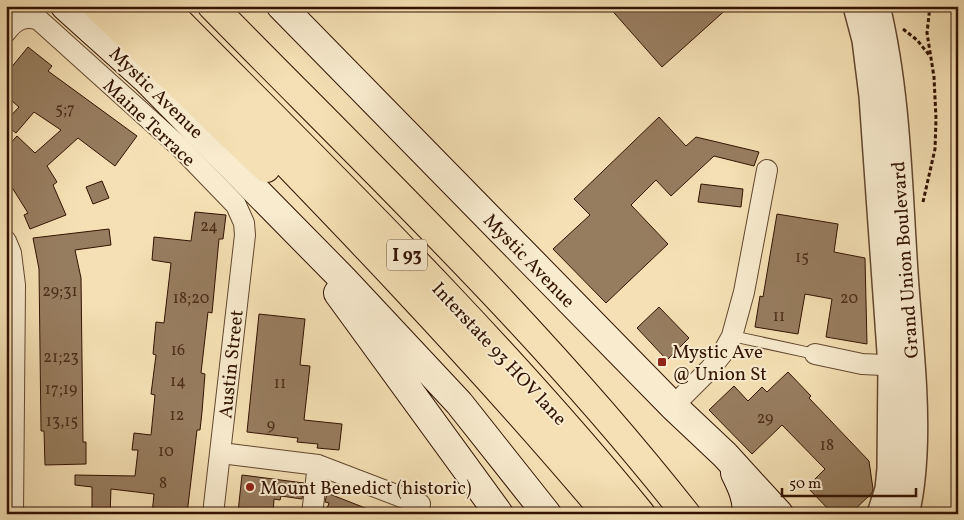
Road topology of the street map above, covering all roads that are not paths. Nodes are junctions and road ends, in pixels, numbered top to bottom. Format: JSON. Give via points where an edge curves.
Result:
{"nodes":[{"id":1,"x":65,"y":6,"type":"edge"},
{"id":2,"x":97,"y":6,"type":"edge"},
{"id":3,"x":134,"y":6,"type":"edge"},
{"id":4,"x":163,"y":6,"type":"edge"},
{"id":5,"x":212,"y":6,"type":"edge"},
{"id":6,"x":282,"y":6,"type":"edge"},
{"id":7,"x":866,"y":7,"type":"edge"},
{"id":8,"x":6,"y":32,"type":"edge"},
{"id":9,"x":767,"y":170,"type":"dead end"},
{"id":10,"x":241,"y":215,"type":"joint"},
{"id":11,"x":292,"y":226,"type":"junction"},
{"id":12,"x":6,"y":241,"type":"edge"},
{"id":13,"x":732,"y":336,"type":"junction"},
{"id":14,"x":815,"y":354,"type":"joint"},
{"id":15,"x":902,"y":366,"type":"junction"},
{"id":16,"x":491,"y":380,"type":"junction"},
{"id":17,"x":673,"y":406,"type":"junction"},
{"id":18,"x":221,"y":453,"type":"junction"},
{"id":19,"x":725,"y":455,"type":"junction"},
{"id":20,"x":318,"y":465,"type":"junction"},
{"id":21,"x":420,"y":504,"type":"dead end"},
{"id":22,"x":12,"y":514,"type":"edge"},
{"id":23,"x":213,"y":514,"type":"edge"},
{"id":24,"x":312,"y":514,"type":"edge"},
{"id":25,"x":499,"y":514,"type":"edge"},
{"id":26,"x":547,"y":514,"type":"edge"},
{"id":27,"x":607,"y":514,"type":"edge"},
{"id":28,"x":641,"y":514,"type":"edge"},
{"id":29,"x":686,"y":514,"type":"edge"},
{"id":30,"x":746,"y":514,"type":"edge"},
{"id":31,"x":779,"y":514,"type":"edge"},
{"id":32,"x":880,"y":514,"type":"edge"},
{"id":33,"x":906,"y":514,"type":"edge"}],
"edges":[{"from":1,"to":11,"type":"main road","name":"Mystic Avenue","via":[[144,78]]},
{"from":2,"to":16,"type":"highway"},
{"from":3,"to":16,"type":"highway","number":"I 93","via":[[358,236]]},
{"from":4,"to":28,"type":"highway","name":"Interstate 93 HOV lane","number":"I 93","via":[[474,323]]},
{"from":5,"to":29,"type":"highway","number":"I 93","via":[[520,321],[608,418]]},
{"from":6,"to":17,"type":"main road","name":"Mystic Avenue"},
{"from":7,"to":15,"type":"street","name":"Grand Union Boulevard","via":[[884,35],[892,89]]},
{"from":8,"to":10,"type":"street","name":"Maine Terrace","via":[[20,19],[30,17],[39,20],[180,147],[236,205]]},
{"from":9,"to":13,"type":"street","via":[[744,292]]},
{"from":10,"to":18,"type":"street","name":"Austin Street","via":[[245,235]]},
{"from":11,"to":25,"type":"main road"},
{"from":11,"to":26,"type":"main road","name":"Mystic Avenue","via":[[459,403]]},
{"from":12,"to":22,"type":"street","via":[[15,285]]},
{"from":13,"to":14,"type":"lane"},
{"from":13,"to":17,"type":"street","via":[[710,369]]},
{"from":14,"to":15,"type":"street","via":[[862,364]]},
{"from":15,"to":32,"type":"street","name":"Grand Union Boulevard","via":[[892,416],[888,489]]},
{"from":15,"to":33,"type":"street","name":"Grand Union Boulevard","via":[[915,435]]},
{"from":16,"to":27,"type":"highway","number":"I 93"},
{"from":17,"to":19,"type":"main road","name":"Mystic Avenue"},
{"from":18,"to":20,"type":"street"},
{"from":18,"to":23,"type":"street","name":"Austin Street"},
{"from":19,"to":30,"type":"main road","via":[[743,488]]},
{"from":19,"to":31,"type":"main road","name":"Mystic Avenue"},
{"from":20,"to":21,"type":"street"},
{"from":20,"to":24,"type":"street"}]}
